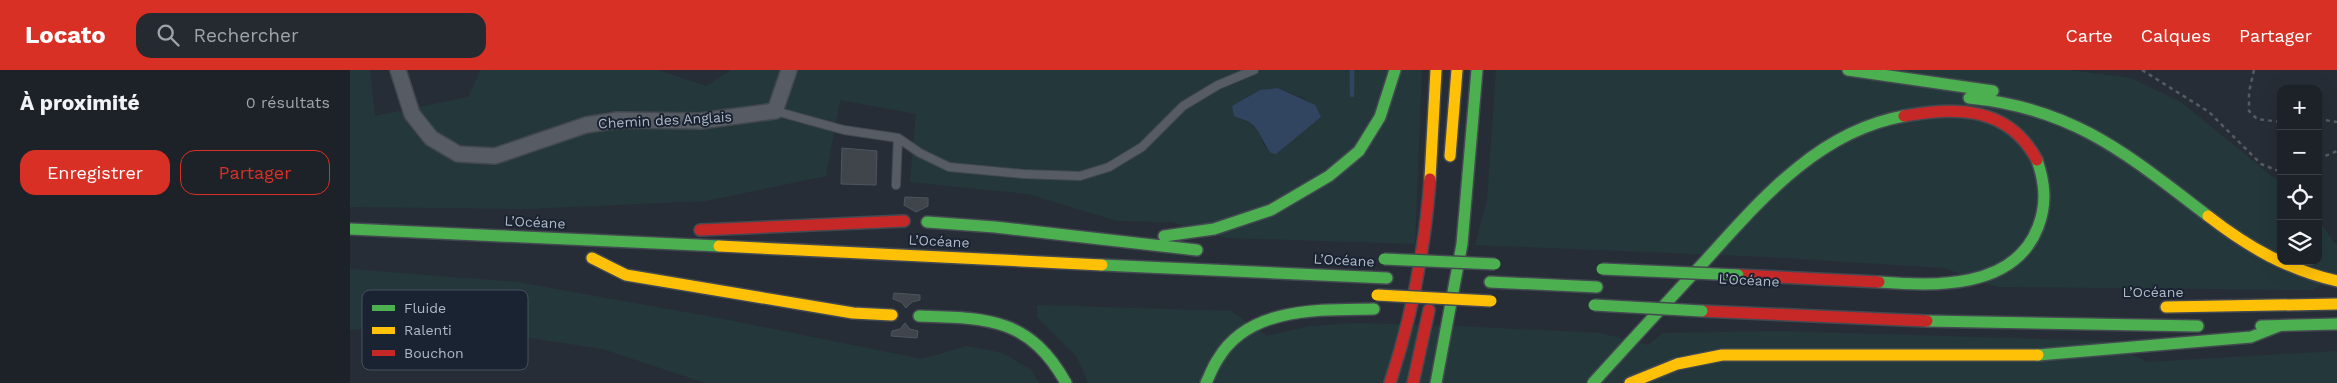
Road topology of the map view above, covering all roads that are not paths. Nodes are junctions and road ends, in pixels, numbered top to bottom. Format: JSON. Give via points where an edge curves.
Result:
{"nodes":[{"id":1,"x":398,"y":70,"type":"edge"},
{"id":2,"x":789,"y":70,"type":"edge"},
{"id":3,"x":1254,"y":70,"type":"edge"},
{"id":4,"x":1395,"y":70,"type":"edge"},
{"id":5,"x":1436,"y":70,"type":"edge"},
{"id":6,"x":1457,"y":70,"type":"edge"},
{"id":7,"x":1477,"y":70,"type":"edge"},
{"id":8,"x":1848,"y":70,"type":"edge"},
{"id":9,"x":1958,"y":98,"type":"dead end"},
{"id":10,"x":774,"y":112,"type":"junction"},
{"id":11,"x":2100,"y":136,"type":"junction"},
{"id":12,"x":898,"y":138,"type":"junction"},
{"id":13,"x":1448,"y":171,"type":"dead end"},
{"id":14,"x":896,"y":185,"type":"dead end"},
{"id":15,"x":904,"y":221,"type":"dead end"},
{"id":16,"x":927,"y":222,"type":"dead end"},
{"id":17,"x":350,"y":228,"type":"edge"},
{"id":18,"x":644,"y":230,"type":"dead end"},
{"id":19,"x":692,"y":230,"type":"dead end"},
{"id":20,"x":608,"y":241,"type":"junction"},
{"id":21,"x":1114,"y":243,"type":"junction"},
{"id":22,"x":1439,"y":245,"type":"dead end"},
{"id":23,"x":1208,"y":250,"type":"dead end"},
{"id":24,"x":1379,"y":258,"type":"dead end"},
{"id":25,"x":622,"y":260,"type":"dead end"},
{"id":26,"x":1686,"y":261,"type":"dead end"},
{"id":27,"x":1500,"y":264,"type":"dead end"},
{"id":28,"x":1597,"y":269,"type":"dead end"},
{"id":29,"x":1434,"y":279,"type":"junction"},
{"id":30,"x":2337,"y":282,"type":"edge"},
{"id":31,"x":1602,"y":288,"type":"dead end"},
{"id":32,"x":1662,"y":289,"type":"junction"},
{"id":33,"x":1694,"y":292,"type":"dead end"},
{"id":34,"x":1372,"y":295,"type":"dead end"},
{"id":35,"x":1421,"y":297,"type":"junction"},
{"id":36,"x":1496,"y":301,"type":"dead end"},
{"id":37,"x":2337,"y":304,"type":"edge"},
{"id":38,"x":1589,"y":305,"type":"dead end"},
{"id":39,"x":2156,"y":307,"type":"dead end"},
{"id":40,"x":892,"y":315,"type":"dead end"},
{"id":41,"x":919,"y":316,"type":"dead end"},
{"id":42,"x":1636,"y":316,"type":"dead end"},
{"id":43,"x":2337,"y":324,"type":"edge"},
{"id":44,"x":2214,"y":326,"type":"dead end"},
{"id":45,"x":2242,"y":326,"type":"dead end"},
{"id":46,"x":2279,"y":326,"type":"junction"},
{"id":47,"x":1066,"y":383,"type":"edge"},
{"id":48,"x":1206,"y":383,"type":"edge"},
{"id":49,"x":1390,"y":383,"type":"edge"},
{"id":50,"x":1413,"y":383,"type":"edge"},
{"id":51,"x":1436,"y":383,"type":"edge"},
{"id":52,"x":1593,"y":383,"type":"edge"},
{"id":53,"x":1630,"y":383,"type":"edge"}],
"edges":[{"from":1,"to":10,"type":"street","name":"Chemin des Anglais","via":[[412,114],[431,138],[458,154],[496,156],[586,125],[618,120],[700,121]]},
{"from":2,"to":10,"type":"street"},
{"from":3,"to":12,"type":"lane","via":[[1218,85],[1183,106],[1142,147],[1096,172],[1080,176],[949,167]]},
{"from":4,"to":21,"type":"highway","via":[[1380,117],[1359,151],[1328,176],[1271,210],[1214,229]]},
{"from":5,"to":49,"type":"highway","via":[[1427,219],[1408,327]]},
{"from":6,"to":13,"type":"highway"},
{"from":7,"to":51,"type":"highway","via":[[1462,244]]},
{"from":8,"to":11,"type":"highway","via":[[1984,88],[2026,98],[2092,124]]},
{"from":9,"to":11,"type":"highway","via":[[2013,104],[2048,114]]},
{"from":10,"to":12,"type":"lane","via":[[844,130]]},
{"from":11,"to":30,"type":"highway","via":[[2246,245],[2280,264]]},
{"from":12,"to":14,"type":"lane"},
{"from":15,"to":19,"type":"highway"},
{"from":16,"to":21,"type":"highway","via":[[966,223]]},
{"from":17,"to":20,"type":"highway","name":"L’Océane"},
{"from":18,"to":20,"type":"highway"},
{"from":20,"to":29,"type":"highway","name":"L’Océane"},
{"from":21,"to":23,"type":"highway"},
{"from":22,"to":29,"type":"highway"},
{"from":24,"to":27,"type":"highway","bridge":true},
{"from":25,"to":40,"type":"highway","via":[[587,258],[626,275],[853,313]]},
{"from":26,"to":32,"type":"highway"},
{"from":28,"to":52,"type":"highway","bridge":true,"via":[[1738,275],[1946,284],[1987,275],[2019,257],[2041,225],[2046,191],[2039,164],[2027,143],[2011,127],[1982,114],[1938,111],[1906,115],[1866,126],[1812,155],[1763,196]]},
{"from":29,"to":31,"type":"highway","name":"L’Océane"},
{"from":29,"to":50,"type":"highway"},
{"from":32,"to":33,"type":"highway"},
{"from":32,"to":42,"type":"highway"},
{"from":34,"to":35,"type":"highway","bridge":true},
{"from":35,"to":36,"type":"highway","bridge":true},
{"from":35,"to":48,"type":"highway","via":[[1382,309],[1296,312],[1260,322],[1232,339],[1219,354]]},
{"from":37,"to":39,"type":"highway","name":"L’Océane"},
{"from":38,"to":44,"type":"highway","bridge":true,"via":[[1960,322]]},
{"from":41,"to":47,"type":"highway","via":[[989,320],[1010,327],[1035,343],[1059,369]]},
{"from":43,"to":46,"type":"highway"},
{"from":45,"to":46,"type":"highway"},
{"from":46,"to":53,"type":"highway","via":[[2251,337],[2062,355],[1722,355],[1677,364]]}]}
